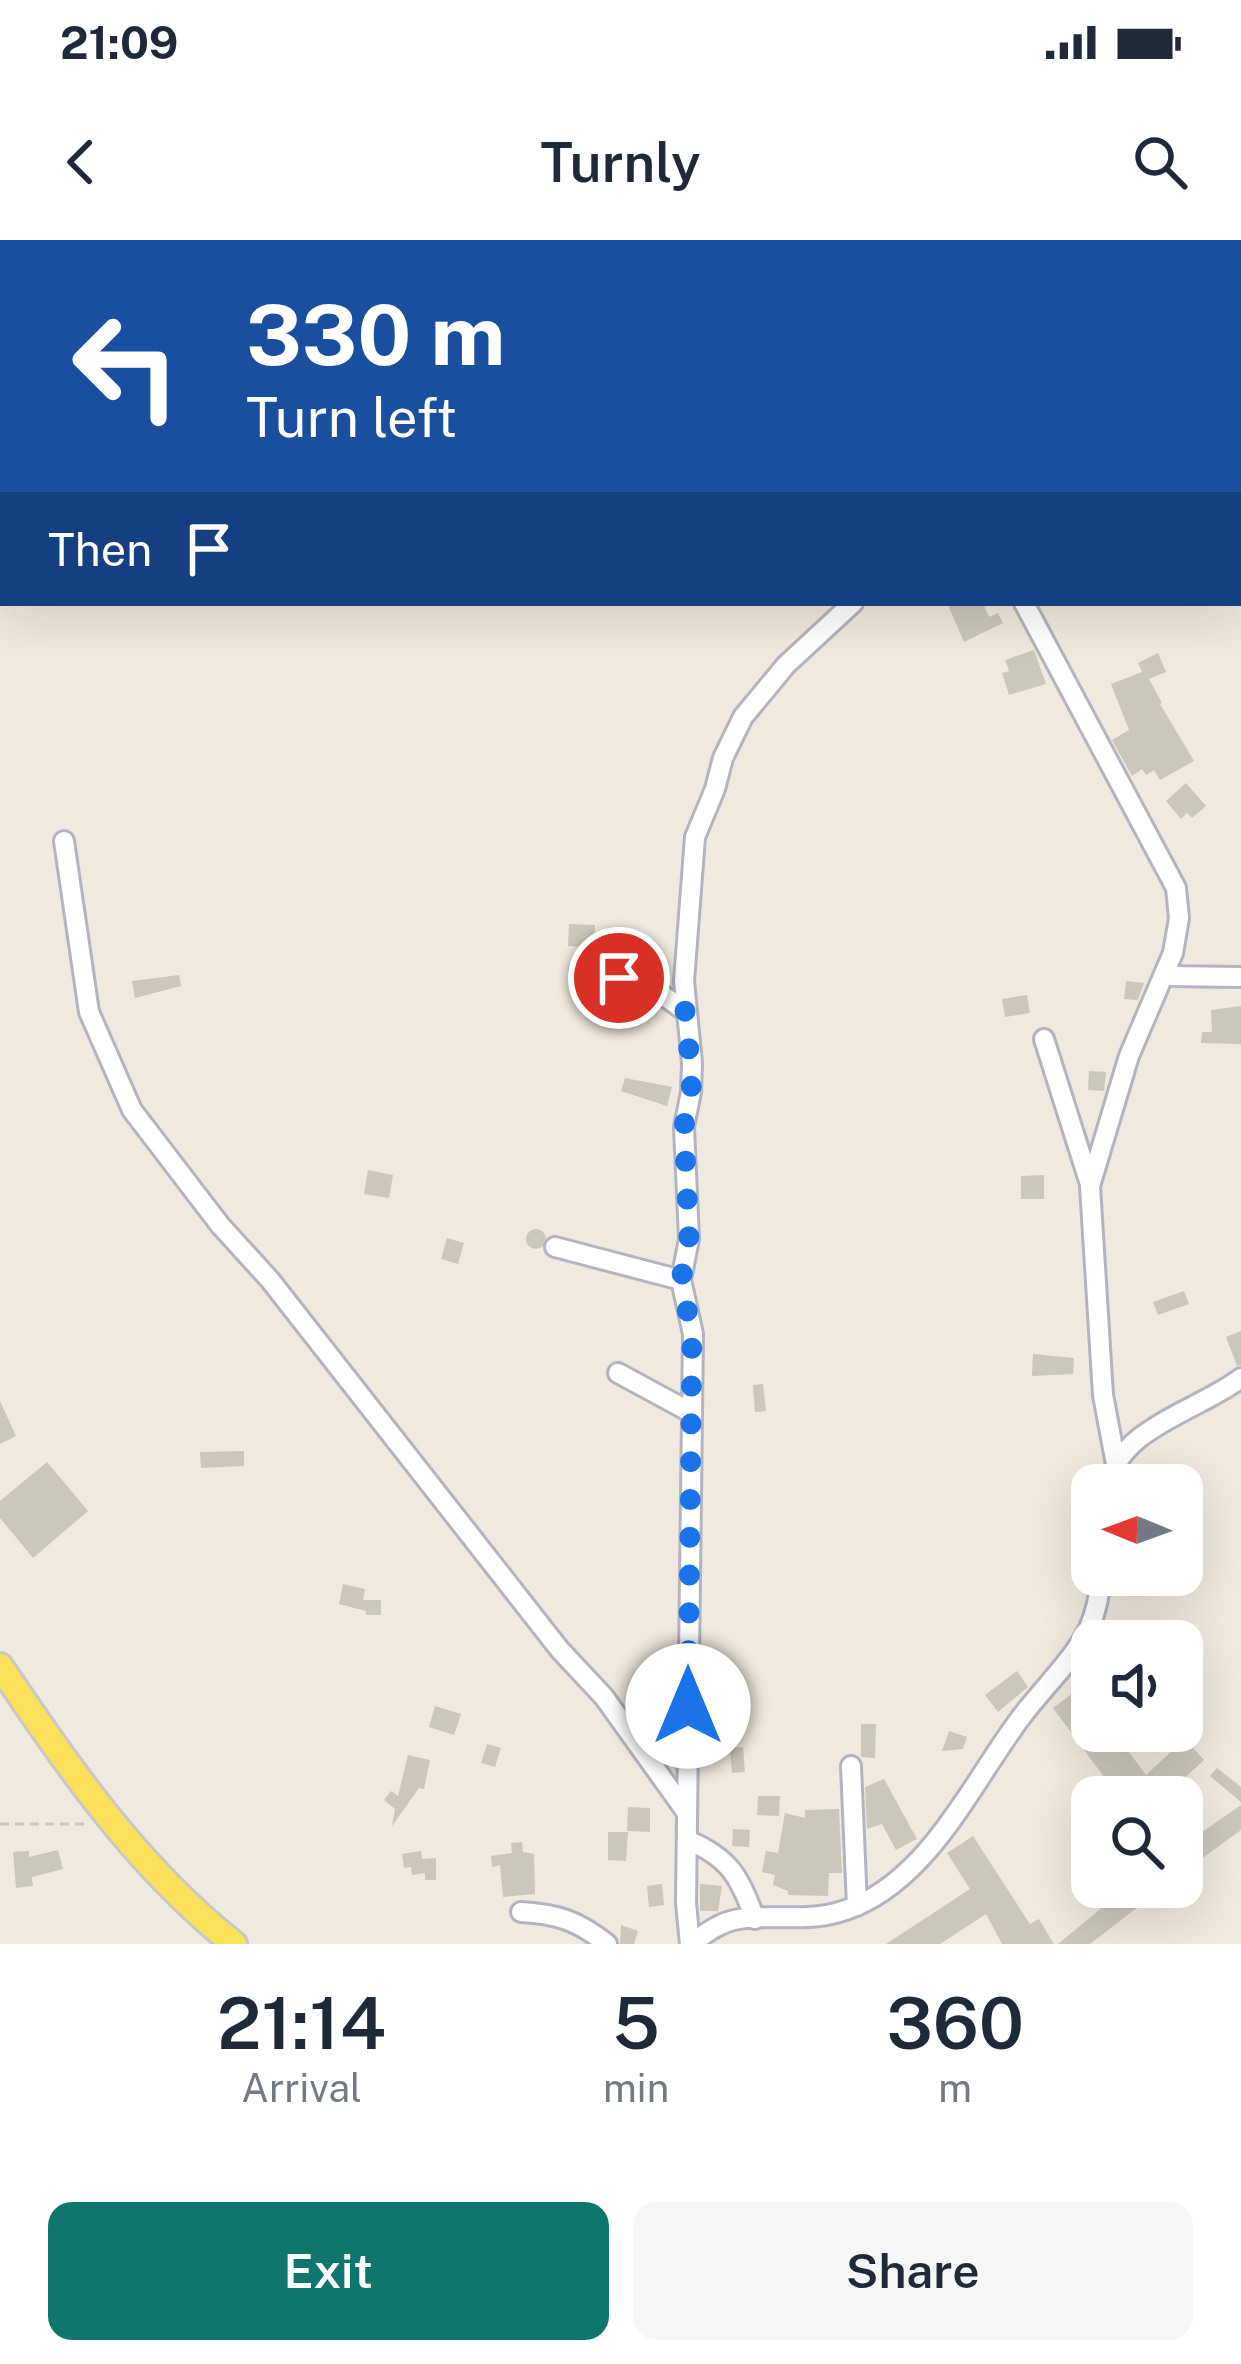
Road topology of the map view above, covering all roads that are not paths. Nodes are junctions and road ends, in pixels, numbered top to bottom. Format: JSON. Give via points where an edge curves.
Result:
{"nodes":[{"id":1,"x":850,"y":606,"type":"edge"},
{"id":2,"x":1026,"y":606,"type":"edge"},
{"id":3,"x":64,"y":841,"type":"dead end"},
{"id":4,"x":580,"y":970,"type":"dead end"},
{"id":5,"x":1166,"y":976,"type":"junction"},
{"id":6,"x":1241,"y":977,"type":"edge"},
{"id":7,"x":685,"y":1011,"type":"junction"},
{"id":8,"x":1044,"y":1039,"type":"dead end"},
{"id":9,"x":1090,"y":1186,"type":"junction"},
{"id":10,"x":555,"y":1247,"type":"dead end"},
{"id":11,"x":681,"y":1280,"type":"junction"},
{"id":12,"x":618,"y":1373,"type":"dead end"},
{"id":13,"x":1241,"y":1378,"type":"edge"},
{"id":14,"x":690,"y":1412,"type":"junction"},
{"id":15,"x":1115,"y":1459,"type":"junction"},
{"id":16,"x":1114,"y":1464,"type":"edge"},
{"id":17,"x":1098,"y":1596,"type":"edge"},
{"id":18,"x":0,"y":1666,"type":"edge"},
{"id":19,"x":11,"y":1700,"type":"edge"},
{"id":20,"x":851,"y":1766,"type":"dead end"},
{"id":21,"x":687,"y":1813,"type":"junction"},
{"id":22,"x":687,"y":1840,"type":"junction"},
{"id":23,"x":857,"y":1906,"type":"junction"},
{"id":24,"x":521,"y":1912,"type":"dead end"},
{"id":25,"x":755,"y":1919,"type":"junction"},
{"id":26,"x":234,"y":1944,"type":"edge"},
{"id":27,"x":607,"y":1944,"type":"edge"},
{"id":28,"x":690,"y":1944,"type":"edge"}],
"edges":[{"from":1,"to":7,"type":"street","via":[[756,701],[722,758],[692,850]]},
{"from":2,"to":5,"type":"street","via":[[1176,889],[1179,918]]},
{"from":3,"to":21,"type":"street","via":[[89,1012],[132,1109],[604,1697]]},
{"from":4,"to":7,"type":"street","via":[[646,983]]},
{"from":5,"to":6,"type":"street"},
{"from":5,"to":9,"type":"street","via":[[1129,1056]]},
{"from":7,"to":11,"type":"street","via":[[692,1082]]},
{"from":8,"to":9,"type":"street"},
{"from":9,"to":15,"type":"street","via":[[1103,1395]]},
{"from":10,"to":11,"type":"street"},
{"from":11,"to":14,"type":"street","via":[[692,1334]]},
{"from":12,"to":14,"type":"street"},
{"from":13,"to":15,"type":"street"},
{"from":14,"to":21,"type":"street"},
{"from":15,"to":16,"type":"street"},
{"from":17,"to":23,"type":"street","via":[[1079,1644],[934,1840],[893,1885]]},
{"from":18,"to":19,"type":"main road"},
{"from":19,"to":26,"type":"main road","via":[[156,1876]]},
{"from":20,"to":23,"type":"street"},
{"from":21,"to":22,"type":"street"},
{"from":22,"to":25,"type":"street","via":[[716,1852]]},
{"from":22,"to":28,"type":"street"},
{"from":23,"to":25,"type":"street","via":[[811,1919]]},
{"from":24,"to":27,"type":"street","via":[[578,1921]]},
{"from":25,"to":28,"type":"street","via":[[715,1926]]}]}
